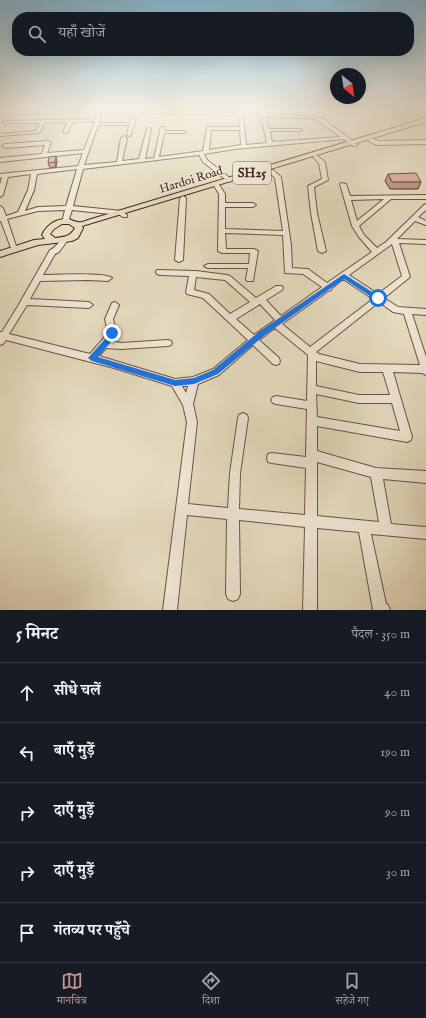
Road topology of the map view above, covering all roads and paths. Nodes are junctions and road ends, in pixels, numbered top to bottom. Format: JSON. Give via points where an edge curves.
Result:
{"nodes":[{"id":1,"x":91,"y":138,"type":"edge"},
{"id":2,"x":126,"y":138,"type":"edge"},
{"id":3,"x":147,"y":138,"type":"edge"},
{"id":4,"x":161,"y":138,"type":"edge"},
{"id":5,"x":206,"y":138,"type":"edge"},
{"id":6,"x":243,"y":138,"type":"edge"},
{"id":7,"x":269,"y":138,"type":"edge"},
{"id":8,"x":338,"y":138,"type":"edge"},
{"id":9,"x":344,"y":138,"type":"edge"},
{"id":10,"x":370,"y":138,"type":"edge"},
{"id":11,"x":376,"y":138,"type":"edge"},
{"id":12,"x":371,"y":140,"type":"junction"},
{"id":13,"x":303,"y":141,"type":"joint"},
{"id":14,"x":426,"y":142,"type":"edge"},
{"id":15,"x":270,"y":144,"type":"junction"},
{"id":16,"x":353,"y":144,"type":"junction"},
{"id":17,"x":5,"y":146,"type":"dead end"},
{"id":18,"x":244,"y":146,"type":"junction"},
{"id":19,"x":86,"y":151,"type":"junction"},
{"id":20,"x":203,"y":153,"type":"junction"},
{"id":21,"x":44,"y":155,"type":"junction"},
{"id":22,"x":316,"y":157,"type":"junction"},
{"id":23,"x":0,"y":158,"type":"edge"},
{"id":24,"x":156,"y":159,"type":"junction"},
{"id":25,"x":142,"y":160,"type":"junction"},
{"id":26,"x":119,"y":163,"type":"junction"},
{"id":27,"x":80,"y":167,"type":"junction"},
{"id":28,"x":271,"y":171,"type":"junction"},
{"id":29,"x":34,"y":172,"type":"junction"},
{"id":30,"x":3,"y":176,"type":"edge"},
{"id":31,"x":229,"y":180,"type":"junction"},
{"id":32,"x":343,"y":184,"type":"dead end"},
{"id":33,"x":217,"y":186,"type":"junction"},
{"id":34,"x":1,"y":193,"type":"edge"},
{"id":35,"x":426,"y":197,"type":"edge"},
{"id":36,"x":183,"y":198,"type":"junction"},
{"id":37,"x":347,"y":198,"type":"junction"},
{"id":38,"x":389,"y":198,"type":"junction"},
{"id":39,"x":222,"y":205,"type":"junction"},
{"id":40,"x":253,"y":205,"type":"dead end"},
{"id":41,"x":426,"y":206,"type":"edge"},
{"id":42,"x":0,"y":208,"type":"edge"},
{"id":43,"x":69,"y":208,"type":"junction"},
{"id":44,"x":20,"y":214,"type":"junction"},
{"id":45,"x":123,"y":214,"type":"junction"},
{"id":46,"x":2,"y":218,"type":"edge"},
{"id":47,"x":414,"y":218,"type":"junction"},
{"id":48,"x":65,"y":222,"type":"junction"},
{"id":49,"x":426,"y":223,"type":"edge"},
{"id":50,"x":355,"y":226,"type":"junction"},
{"id":51,"x":78,"y":228,"type":"junction"},
{"id":52,"x":222,"y":231,"type":"junction"},
{"id":53,"x":286,"y":233,"type":"junction"},
{"id":54,"x":51,"y":239,"type":"junction"},
{"id":55,"x":64,"y":241,"type":"junction"},
{"id":56,"x":392,"y":241,"type":"junction"},
{"id":57,"x":426,"y":242,"type":"edge"},
{"id":58,"x":13,"y":246,"type":"junction"},
{"id":59,"x":0,"y":250,"type":"edge"},
{"id":60,"x":322,"y":250,"type":"dead end"},
{"id":61,"x":52,"y":252,"type":"junction"},
{"id":62,"x":377,"y":252,"type":"junction"},
{"id":63,"x":0,"y":254,"type":"edge"},
{"id":64,"x":179,"y":260,"type":"dead end"},
{"id":65,"x":208,"y":266,"type":"dead end"},
{"id":66,"x":252,"y":266,"type":"junction"},
{"id":67,"x":160,"y":272,"type":"dead end"},
{"id":68,"x":193,"y":274,"type":"junction"},
{"id":69,"x":344,"y":276,"type":"junction"},
{"id":70,"x":38,"y":278,"type":"junction"},
{"id":71,"x":108,"y":278,"type":"dead end"},
{"id":72,"x":250,"y":279,"type":"dead end"},
{"id":73,"x":279,"y":288,"type":"dead end"},
{"id":74,"x":328,"y":288,"type":"junction"},
{"id":75,"x":378,"y":298,"type":"junction"},
{"id":76,"x":258,"y":301,"type":"junction"},
{"id":77,"x":25,"y":302,"type":"junction"},
{"id":78,"x":89,"y":305,"type":"dead end"},
{"id":79,"x":115,"y":305,"type":"dead end"},
{"id":80,"x":407,"y":310,"type":"junction"},
{"id":81,"x":426,"y":312,"type":"edge"},
{"id":82,"x":230,"y":318,"type":"junction"},
{"id":83,"x":278,"y":322,"type":"junction"},
{"id":84,"x":1,"y":337,"type":"edge"},
{"id":85,"x":253,"y":341,"type":"junction"},
{"id":86,"x":168,"y":343,"type":"dead end"},
{"id":87,"x":105,"y":344,"type":"junction"},
{"id":88,"x":310,"y":353,"type":"junction"},
{"id":89,"x":92,"y":358,"type":"junction"},
{"id":90,"x":276,"y":361,"type":"dead end"},
{"id":91,"x":387,"y":368,"type":"junction"},
{"id":92,"x":426,"y":370,"type":"edge"},
{"id":93,"x":194,"y":381,"type":"junction"},
{"id":94,"x":175,"y":383,"type":"junction"},
{"id":95,"x":312,"y":389,"type":"junction"},
{"id":96,"x":276,"y":400,"type":"dead end"},
{"id":97,"x":396,"y":400,"type":"junction"},
{"id":98,"x":188,"y":404,"type":"junction"},
{"id":99,"x":312,"y":406,"type":"junction"},
{"id":100,"x":243,"y":418,"type":"dead end"},
{"id":101,"x":312,"y":421,"type":"junction"},
{"id":102,"x":272,"y":458,"type":"dead end"},
{"id":103,"x":311,"y":459,"type":"junction"},
{"id":104,"x":376,"y":473,"type":"junction"},
{"id":105,"x":426,"y":477,"type":"edge"},
{"id":106,"x":182,"y":509,"type":"junction"},
{"id":107,"x":233,"y":514,"type":"junction"},
{"id":108,"x":311,"y":522,"type":"junction"},
{"id":109,"x":364,"y":527,"type":"junction"},
{"id":110,"x":386,"y":529,"type":"junction"},
{"id":111,"x":426,"y":533,"type":"edge"},
{"id":112,"x":233,"y":594,"type":"dead end"},
{"id":113,"x":170,"y":610,"type":"edge"},
{"id":114,"x":310,"y":610,"type":"edge"},
{"id":115,"x":383,"y":610,"type":"edge"}],
"edges":[{"from":1,"to":19,"type":"street"},
{"from":2,"to":26,"type":"street"},
{"from":3,"to":25,"type":"street"},
{"from":4,"to":24,"type":"street"},
{"from":5,"to":20,"type":"street"},
{"from":6,"to":18,"type":"street"},
{"from":7,"to":15,"type":"street"},
{"from":8,"to":13,"type":"street"},
{"from":9,"to":16,"type":"street"},
{"from":10,"to":16,"type":"main road","name":"Hardoi Road","number":"SH25"},
{"from":11,"to":12,"type":"main road","name":"Hardoi Road","number":"SH25"},
{"from":12,"to":14,"type":"street","via":[[377,143]]},
{"from":12,"to":16,"type":"main road","name":"Hardoi Road","number":"SH25"},
{"from":13,"to":15,"type":"street"},
{"from":15,"to":18,"type":"street"},
{"from":16,"to":22,"type":"main road","name":"Hardoi Road","number":"SH25"},
{"from":16,"to":31,"type":"main road","name":"Hardoi Road","number":"SH25"},
{"from":17,"to":21,"type":"street","via":[[48,143]]},
{"from":18,"to":20,"type":"street"},
{"from":19,"to":21,"type":"street"},
{"from":19,"to":27,"type":"street"},
{"from":20,"to":24,"type":"street"},
{"from":20,"to":31,"type":"street","via":[[205,161]]},
{"from":21,"to":23,"type":"street"},
{"from":22,"to":28,"type":"main road","name":"Hardoi Road","number":"SH25"},
{"from":22,"to":60,"type":"street","via":[[322,162],[325,180],[311,186]]},
{"from":24,"to":25,"type":"street"},
{"from":25,"to":26,"type":"street"},
{"from":26,"to":27,"type":"street"},
{"from":27,"to":29,"type":"street"},
{"from":27,"to":43,"type":"street"},
{"from":28,"to":33,"type":"main road","name":"Hardoi Road","number":"SH25"},
{"from":28,"to":53,"type":"street","via":[[278,177]]},
{"from":29,"to":30,"type":"street"},
{"from":29,"to":44,"type":"street","via":[[31,190]]},
{"from":30,"to":34,"type":"street"},
{"from":31,"to":33,"type":"main road","name":"Hardoi Road","number":"SH25"},
{"from":32,"to":37,"type":"street"},
{"from":33,"to":36,"type":"main road","name":"Hardoi Road","number":"SH25"},
{"from":33,"to":39,"type":"street","via":[[222,194]]},
{"from":33,"to":45,"type":"main road","name":"Hardoi Road","number":"SH25"},
{"from":35,"to":38,"type":"street"},
{"from":36,"to":45,"type":"main road","name":"Hardoi Road","number":"SH25"},
{"from":36,"to":64,"type":"street"},
{"from":37,"to":38,"type":"street"},
{"from":37,"to":50,"type":"street"},
{"from":38,"to":50,"type":"street"},
{"from":39,"to":40,"type":"street"},
{"from":39,"to":52,"type":"street"},
{"from":41,"to":47,"type":"street"},
{"from":42,"to":46,"type":"street"},
{"from":43,"to":44,"type":"street","via":[[38,209]]},
{"from":43,"to":45,"type":"street"},
{"from":43,"to":48,"type":"street"},
{"from":44,"to":46,"type":"street"},
{"from":45,"to":51,"type":"main road","name":"Hardoi Road","number":"SH25"},
{"from":46,"to":58,"type":"street"},
{"from":47,"to":49,"type":"street"},
{"from":47,"to":56,"type":"street"},
{"from":48,"to":51,"type":"main road"},
{"from":48,"to":54,"type":"main road","via":[[50,227]]},
{"from":50,"to":62,"type":"street"},
{"from":51,"to":55,"type":"main road","number":"SH25","via":[[75,236]]},
{"from":52,"to":53,"type":"street"},
{"from":52,"to":66,"type":"street","via":[[222,251],[254,251]]},
{"from":53,"to":74,"type":"street","via":[[288,271],[305,270]]},
{"from":54,"to":55,"type":"main road"},
{"from":54,"to":58,"type":"main road"},
{"from":54,"to":61,"type":"street"},
{"from":54,"to":63,"type":"main road"},
{"from":55,"to":61,"type":"street"},
{"from":56,"to":57,"type":"street"},
{"from":56,"to":62,"type":"street"},
{"from":56,"to":75,"type":"street","via":[[396,244],[406,277]]},
{"from":58,"to":59,"type":"main road"},
{"from":61,"to":70,"type":"street"},
{"from":62,"to":69,"type":"street"},
{"from":65,"to":66,"type":"street"},
{"from":66,"to":72,"type":"street"},
{"from":67,"to":68,"type":"street"},
{"from":68,"to":76,"type":"street","via":[[227,278]]},
{"from":68,"to":82,"type":"street","via":[[190,292],[206,296]]},
{"from":69,"to":74,"type":"street"},
{"from":69,"to":75,"type":"street"},
{"from":70,"to":71,"type":"street"},
{"from":70,"to":77,"type":"street"},
{"from":73,"to":76,"type":"street"},
{"from":74,"to":83,"type":"street"},
{"from":75,"to":80,"type":"street","via":[[396,310]]},
{"from":75,"to":88,"type":"street"},
{"from":76,"to":82,"type":"street"},
{"from":76,"to":83,"type":"street"},
{"from":77,"to":78,"type":"street"},
{"from":77,"to":84,"type":"street"},
{"from":79,"to":87,"type":"street","via":[[109,319],[112,333]]},
{"from":80,"to":81,"type":"street"},
{"from":80,"to":92,"type":"street"},
{"from":82,"to":85,"type":"street"},
{"from":83,"to":85,"type":"street"},
{"from":83,"to":88,"type":"street"},
{"from":84,"to":89,"type":"street"},
{"from":85,"to":90,"type":"street"},
{"from":85,"to":93,"type":"street","via":[[216,372]]},
{"from":86,"to":87,"type":"street","via":[[121,346]]},
{"from":87,"to":89,"type":"street"},
{"from":88,"to":91,"type":"street","via":[[316,357],[360,368]]},
{"from":88,"to":95,"type":"street"},
{"from":89,"to":94,"type":"street"},
{"from":91,"to":92,"type":"street"},
{"from":91,"to":97,"type":"street"},
{"from":93,"to":94,"type":"street"},
{"from":93,"to":98,"type":"street"},
{"from":94,"to":98,"type":"street"},
{"from":95,"to":97,"type":"street","via":[[360,399]]},
{"from":95,"to":99,"type":"street"},
{"from":96,"to":99,"type":"street"},
{"from":97,"to":101,"type":"street","via":[[407,437]]},
{"from":98,"to":106,"type":"street","via":[[192,422]]},
{"from":99,"to":101,"type":"street"},
{"from":100,"to":107,"type":"street","via":[[235,473]]},
{"from":101,"to":103,"type":"street"},
{"from":102,"to":103,"type":"street"},
{"from":103,"to":104,"type":"street"},
{"from":103,"to":108,"type":"street"},
{"from":104,"to":105,"type":"street"},
{"from":104,"to":110,"type":"street"},
{"from":106,"to":107,"type":"street"},
{"from":106,"to":113,"type":"street"},
{"from":107,"to":108,"type":"street"},
{"from":107,"to":112,"type":"street"},
{"from":108,"to":109,"type":"street"},
{"from":108,"to":114,"type":"street"},
{"from":109,"to":110,"type":"street"},
{"from":109,"to":115,"type":"street","via":[[380,610]]},
{"from":110,"to":111,"type":"street"}]}
